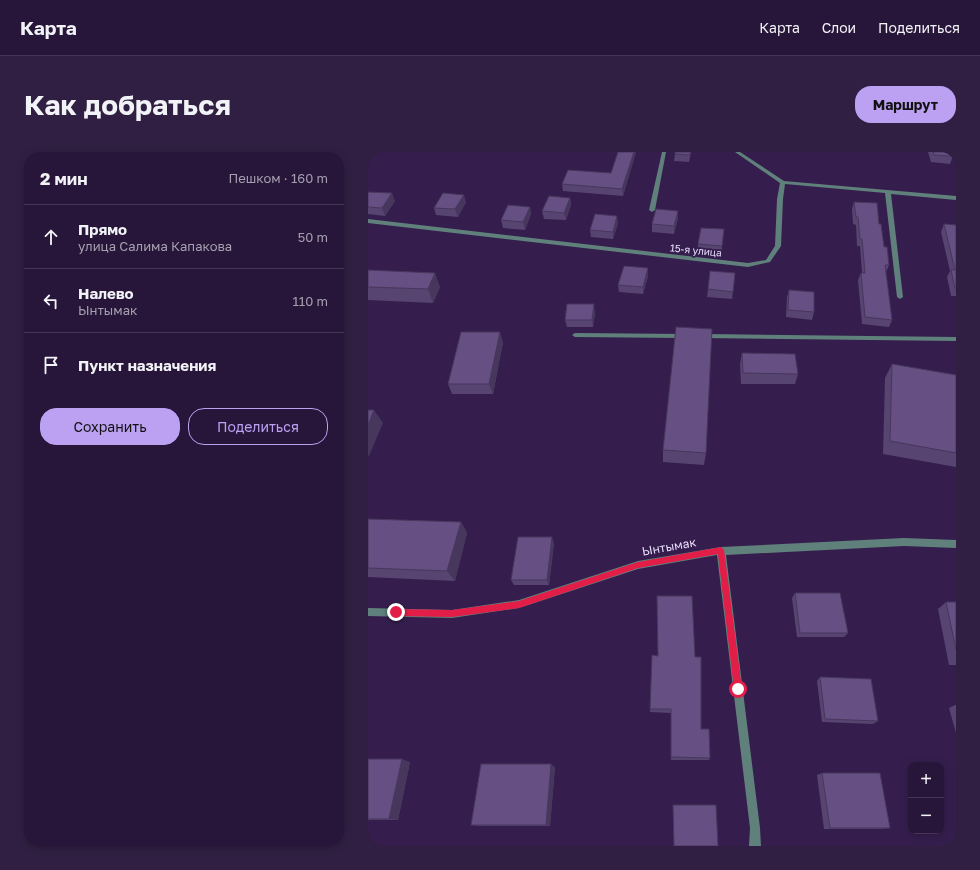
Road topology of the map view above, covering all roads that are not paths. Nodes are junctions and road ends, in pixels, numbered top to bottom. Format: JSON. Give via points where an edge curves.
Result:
{"nodes":[{"id":1,"x":664,"y":152,"type":"edge"},
{"id":2,"x":737,"y":152,"type":"edge"},
{"id":3,"x":783,"y":182,"type":"junction"},
{"id":4,"x":888,"y":193,"type":"junction"},
{"id":5,"x":956,"y":198,"type":"edge"},
{"id":6,"x":652,"y":210,"type":"dead end"},
{"id":7,"x":368,"y":221,"type":"edge"},
{"id":8,"x":900,"y":297,"type":"dead end"},
{"id":9,"x":575,"y":335,"type":"dead end"},
{"id":10,"x":686,"y":336,"type":"edge"},
{"id":11,"x":694,"y":336,"type":"edge"},
{"id":12,"x":956,"y":339,"type":"edge"},
{"id":13,"x":956,"y":544,"type":"edge"},
{"id":14,"x":721,"y":550,"type":"junction"},
{"id":15,"x":368,"y":612,"type":"edge"},
{"id":16,"x":755,"y":846,"type":"edge"}],
"edges":[{"from":1,"to":6,"type":"street"},
{"from":2,"to":3,"type":"street"},
{"from":3,"to":4,"type":"street"},
{"from":3,"to":7,"type":"street","name":"15-я улица","via":[[778,246],[768,261],[748,264]]},
{"from":4,"to":5,"type":"street"},
{"from":4,"to":8,"type":"street"},
{"from":9,"to":10,"type":"lane"},
{"from":11,"to":12,"type":"lane"},
{"from":13,"to":14,"type":"street","name":"Ынтымак","via":[[904,542]]},
{"from":14,"to":15,"type":"street","name":"Ынтымак","via":[[638,565],[519,604],[452,614]]},
{"from":14,"to":16,"type":"street"}]}
